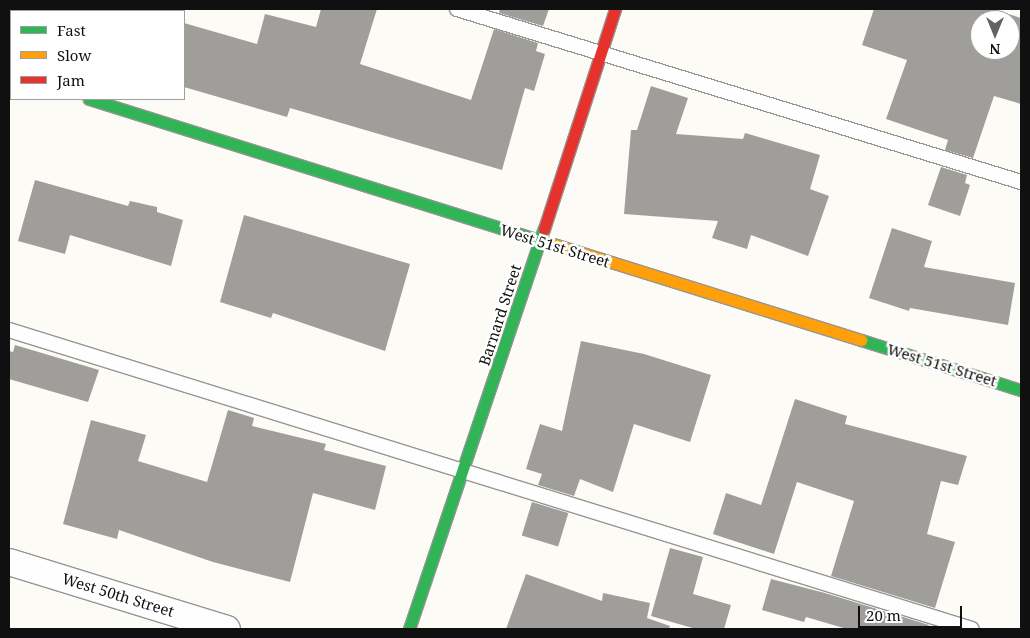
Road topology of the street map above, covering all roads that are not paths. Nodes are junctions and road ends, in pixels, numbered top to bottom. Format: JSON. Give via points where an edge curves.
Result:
{"nodes":[{"id":1,"x":457,"y":9,"type":"edge"},
{"id":2,"x":615,"y":9,"type":"edge"},
{"id":3,"x":601,"y":52,"type":"junction"},
{"id":4,"x":93,"y":100,"type":"edge"},
{"id":5,"x":1021,"y":182,"type":"edge"},
{"id":6,"x":540,"y":241,"type":"junction"},
{"id":7,"x":9,"y":330,"type":"edge"},
{"id":8,"x":1021,"y":390,"type":"edge"},
{"id":9,"x":464,"y":473,"type":"junction"},
{"id":10,"x":9,"y":562,"type":"edge"},
{"id":11,"x":227,"y":629,"type":"edge"},
{"id":12,"x":409,"y":629,"type":"edge"},
{"id":13,"x":972,"y":629,"type":"edge"}],
"edges":[{"from":1,"to":3,"type":"lane"},
{"from":2,"to":3,"type":"street","name":"Barnard Street"},
{"from":3,"to":5,"type":"lane"},
{"from":3,"to":6,"type":"street","name":"Barnard Street"},
{"from":4,"to":6,"type":"street","name":"West 51st Street"},
{"from":6,"to":8,"type":"street","name":"West 51st Street"},
{"from":6,"to":9,"type":"street","name":"Barnard Street"},
{"from":7,"to":9,"type":"lane"},
{"from":9,"to":12,"type":"street","name":"Barnard Street"},
{"from":9,"to":13,"type":"lane"},
{"from":10,"to":11,"type":"street","name":"West 50th Street"}]}
